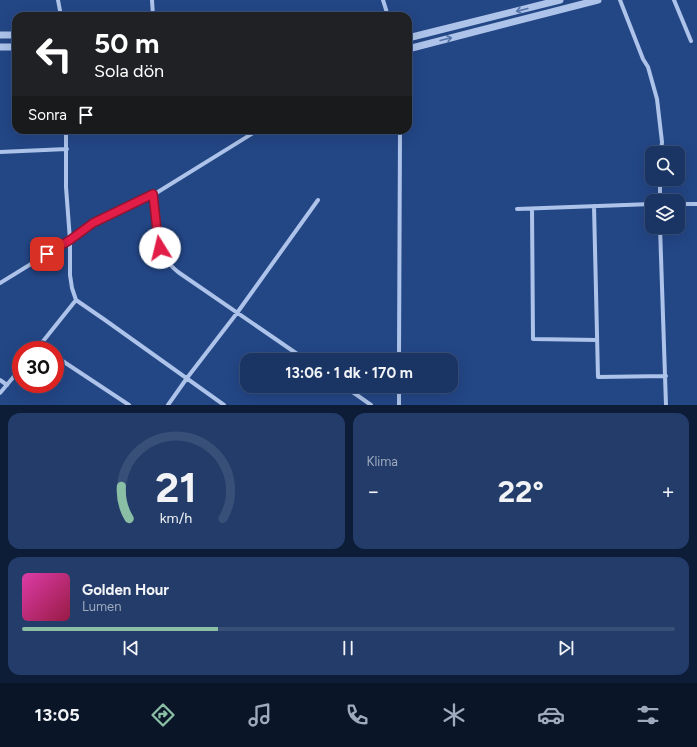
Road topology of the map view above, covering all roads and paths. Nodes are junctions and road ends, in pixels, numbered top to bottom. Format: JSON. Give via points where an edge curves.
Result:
{"nodes":[{"id":1,"x":58,"y":0,"type":"edge"},
{"id":2,"x":152,"y":0,"type":"edge"},
{"id":3,"x":383,"y":0,"type":"edge"},
{"id":4,"x":560,"y":0,"type":"edge"},
{"id":5,"x":598,"y":0,"type":"edge"},
{"id":6,"x":620,"y":0,"type":"edge"},
{"id":7,"x":674,"y":0,"type":"edge"},
{"id":8,"x":60,"y":12,"type":"edge"},
{"id":9,"x":153,"y":12,"type":"edge"},
{"id":10,"x":387,"y":12,"type":"edge"},
{"id":11,"x":0,"y":35,"type":"edge"},
{"id":12,"x":12,"y":35,"type":"edge"},
{"id":13,"x":412,"y":37,"type":"edge"},
{"id":14,"x":691,"y":42,"type":"dead end"},
{"id":15,"x":0,"y":46,"type":"edge"},
{"id":16,"x":12,"y":47,"type":"edge"},
{"id":17,"x":412,"y":48,"type":"edge"},
{"id":18,"x":66,"y":134,"type":"edge"},
{"id":19,"x":251,"y":134,"type":"edge"},
{"id":20,"x":400,"y":134,"type":"edge"},
{"id":21,"x":662,"y":146,"type":"edge"},
{"id":22,"x":67,"y":149,"type":"junction"},
{"id":23,"x":0,"y":152,"type":"edge"},
{"id":24,"x":153,"y":194,"type":"junction"},
{"id":25,"x":318,"y":200,"type":"dead end"},
{"id":26,"x":645,"y":204,"type":"edge"},
{"id":27,"x":685,"y":204,"type":"edge"},
{"id":28,"x":697,"y":204,"type":"edge"},
{"id":29,"x":594,"y":206,"type":"junction"},
{"id":30,"x":532,"y":208,"type":"junction"},
{"id":31,"x":517,"y":209,"type":"dead end"},
{"id":32,"x":660,"y":234,"type":"edge"},
{"id":33,"x":70,"y":240,"type":"junction"},
{"id":34,"x":0,"y":283,"type":"edge"},
{"id":35,"x":76,"y":300,"type":"junction"},
{"id":36,"x":237,"y":313,"type":"junction"},
{"id":37,"x":597,"y":340,"type":"junction"},
{"id":38,"x":42,"y":341,"type":"edge"},
{"id":39,"x":296,"y":353,"type":"edge"},
{"id":40,"x":399,"y":353,"type":"edge"},
{"id":41,"x":64,"y":362,"type":"edge"},
{"id":42,"x":666,"y":376,"type":"junction"},
{"id":43,"x":187,"y":378,"type":"junction"},
{"id":44,"x":12,"y":379,"type":"edge"},
{"id":45,"x":0,"y":380,"type":"edge"},
{"id":46,"x":7,"y":385,"type":"junction"},
{"id":47,"x":0,"y":393,"type":"edge"},
{"id":48,"x":354,"y":393,"type":"edge"},
{"id":49,"x":399,"y":393,"type":"edge"},
{"id":50,"x":129,"y":405,"type":"edge"},
{"id":51,"x":168,"y":405,"type":"edge"},
{"id":52,"x":224,"y":405,"type":"edge"},
{"id":53,"x":372,"y":405,"type":"edge"},
{"id":54,"x":399,"y":405,"type":"edge"},
{"id":55,"x":666,"y":405,"type":"edge"}],
"edges":[{"from":1,"to":8,"type":"street"},
{"from":2,"to":9,"type":"street"},
{"from":3,"to":10,"type":"street"},
{"from":4,"to":13,"type":"street","one_way":true},
{"from":17,"to":5,"type":"street","one_way":true},
{"from":6,"to":21,"type":"street","via":[[651,76],[657,100]]},
{"from":7,"to":14,"type":"street"},
{"from":11,"to":12,"type":"street"},
{"from":15,"to":16,"type":"street"},
{"from":18,"to":22,"type":"street"},
{"from":19,"to":24,"type":"street"},
{"from":20,"to":40,"type":"street"},
{"from":22,"to":23,"type":"street"},
{"from":22,"to":33,"type":"street","via":[[66,187]]},
{"from":24,"to":33,"type":"street","via":[[93,223]]},
{"from":24,"to":36,"type":"street","via":[[158,240],[165,259],[178,272]]},
{"from":25,"to":36,"type":"street"},
{"from":26,"to":29,"type":"street"},
{"from":27,"to":28,"type":"street"},
{"from":29,"to":30,"type":"street"},
{"from":29,"to":37,"type":"street"},
{"from":30,"to":31,"type":"street"},
{"from":30,"to":37,"type":"street","via":[[533,339]]},
{"from":32,"to":42,"type":"street"},
{"from":33,"to":34,"type":"street"},
{"from":33,"to":35,"type":"street","via":[[70,275]]},
{"from":35,"to":38,"type":"street"},
{"from":35,"to":43,"type":"street"},
{"from":36,"to":39,"type":"street"},
{"from":36,"to":43,"type":"street"},
{"from":37,"to":42,"type":"street","via":[[598,377]]},
{"from":41,"to":50,"type":"street"},
{"from":42,"to":55,"type":"street"},
{"from":43,"to":51,"type":"street"},
{"from":43,"to":52,"type":"street"},
{"from":44,"to":46,"type":"street"},
{"from":45,"to":46,"type":"street"},
{"from":46,"to":47,"type":"street"},
{"from":48,"to":53,"type":"street"},
{"from":49,"to":54,"type":"street"}]}
